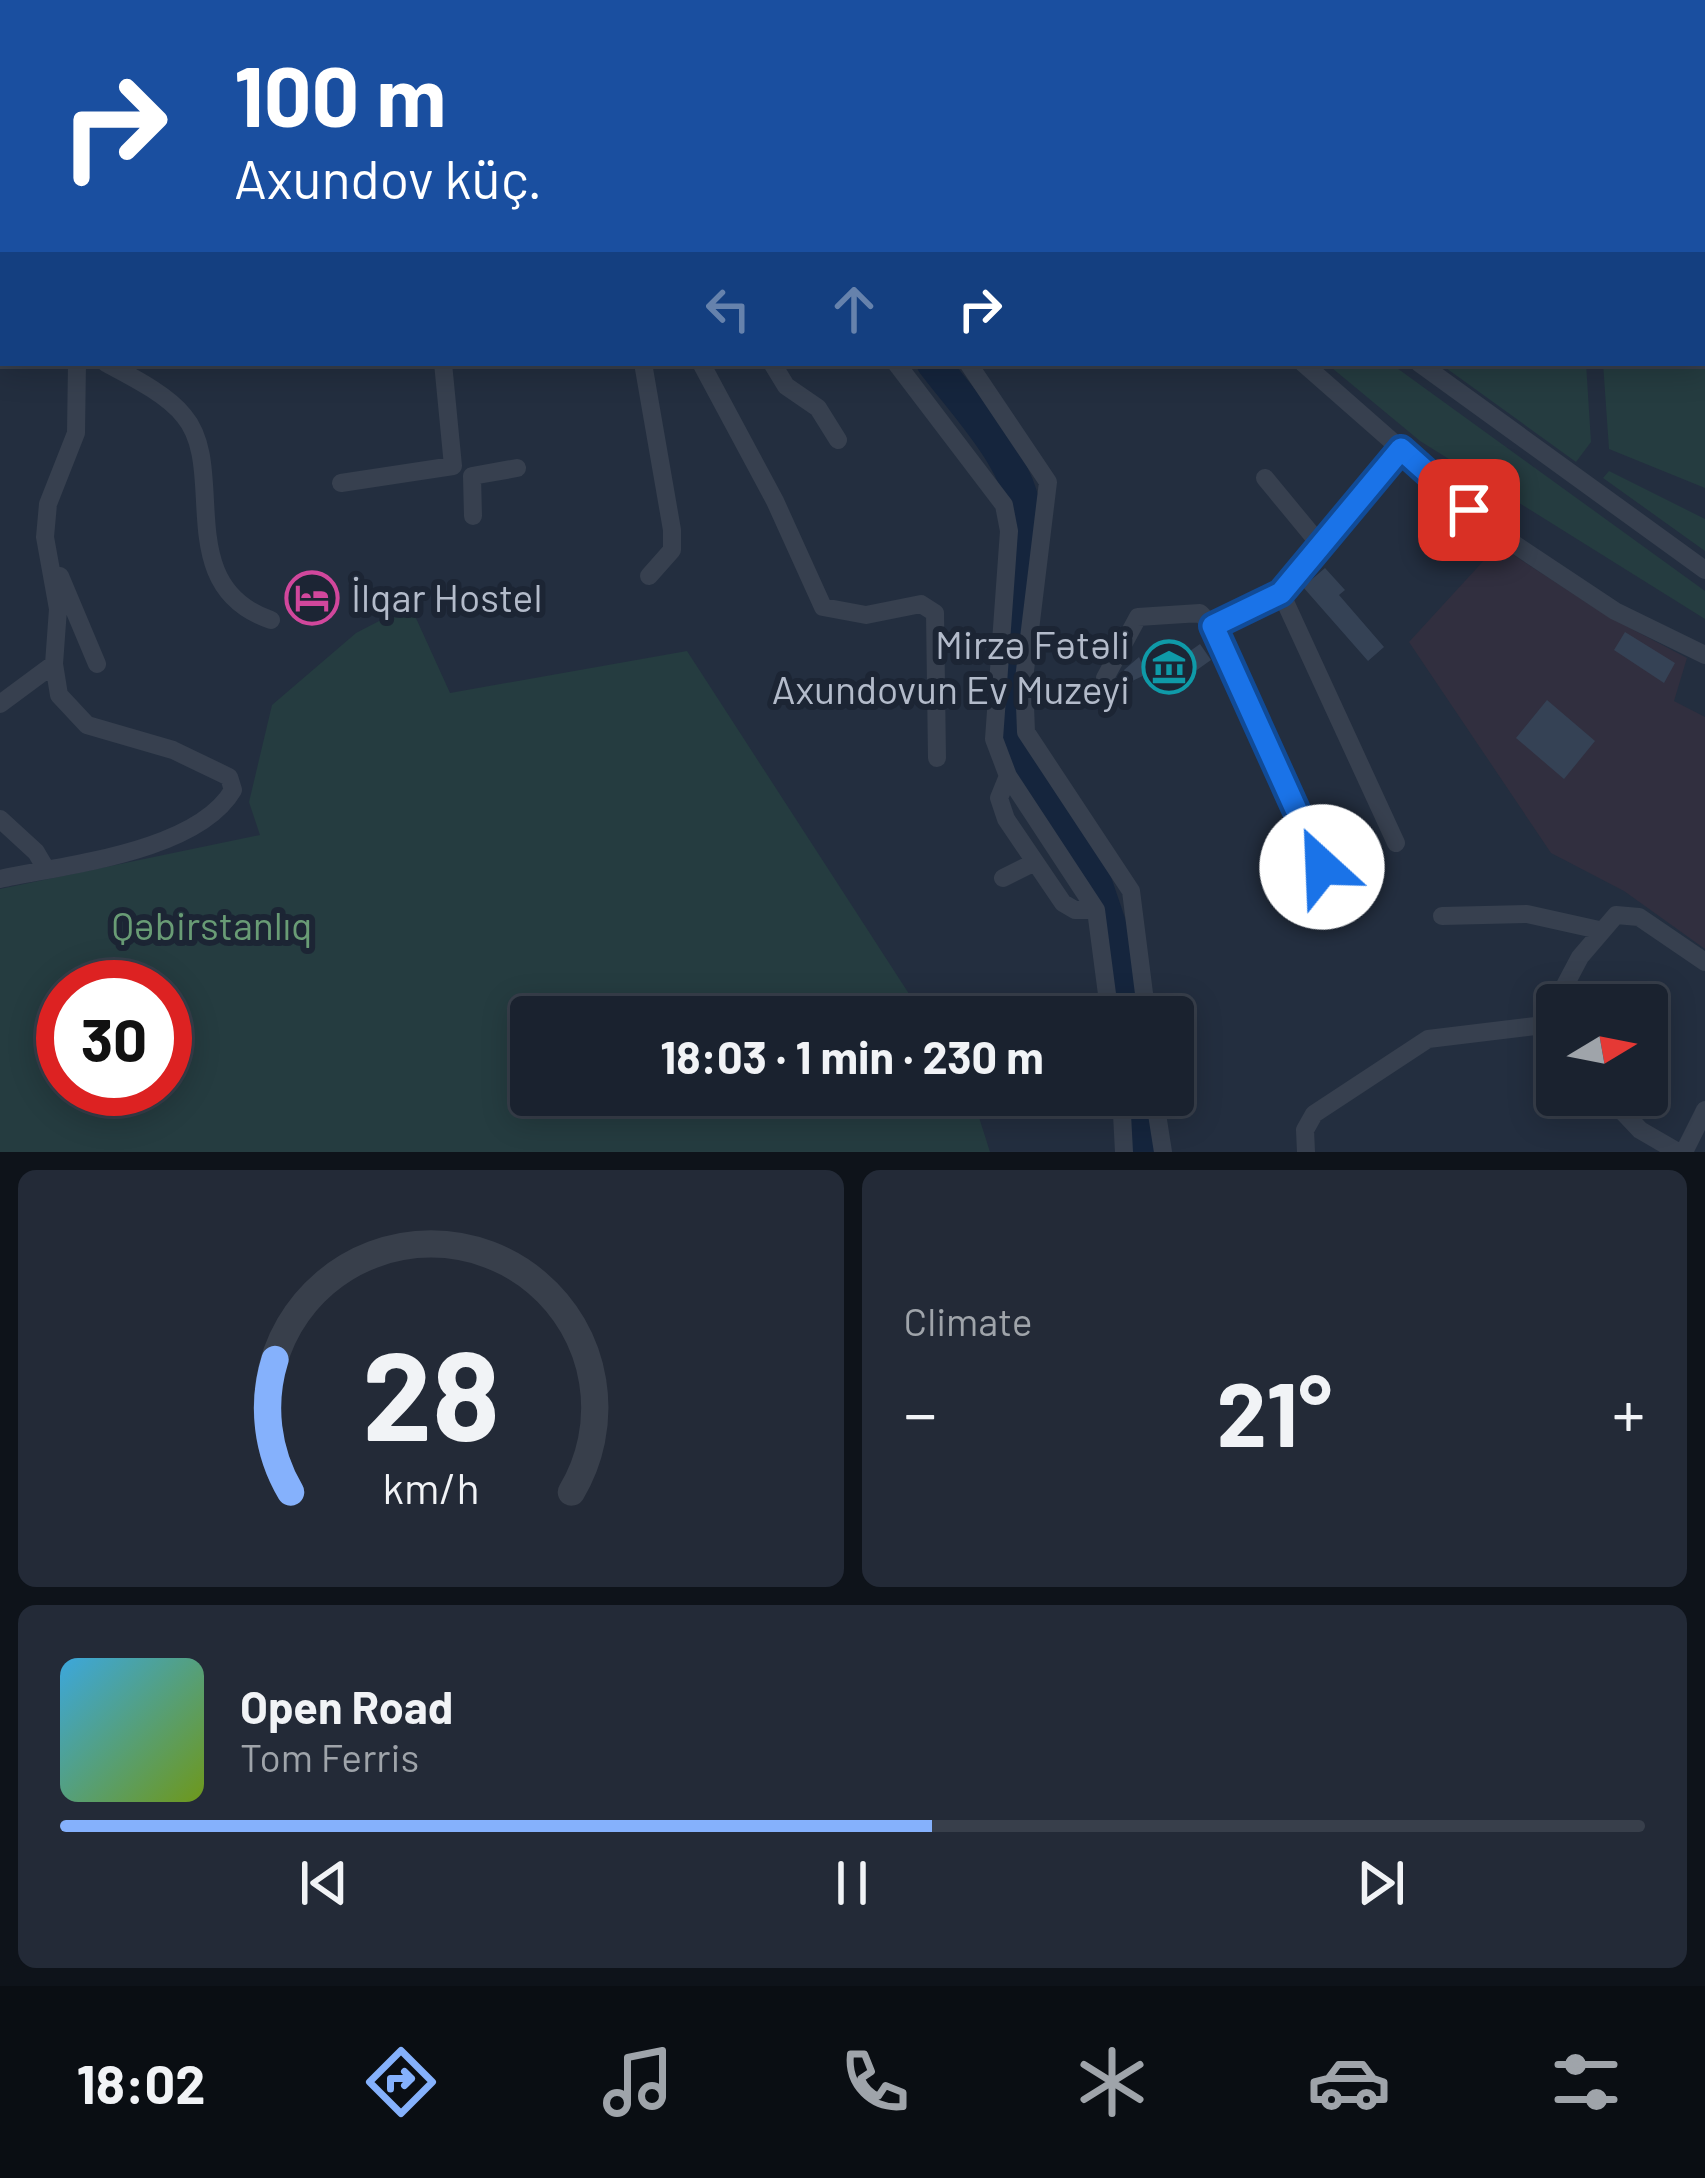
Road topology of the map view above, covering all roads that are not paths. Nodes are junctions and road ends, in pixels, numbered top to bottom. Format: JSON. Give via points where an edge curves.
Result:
{"nodes":[{"id":1,"x":77,"y":366,"type":"edge"},
{"id":2,"x":110,"y":366,"type":"edge"},
{"id":3,"x":443,"y":366,"type":"edge"},
{"id":4,"x":644,"y":366,"type":"edge"},
{"id":5,"x":703,"y":366,"type":"edge"},
{"id":6,"x":774,"y":366,"type":"edge"},
{"id":7,"x":898,"y":366,"type":"edge"},
{"id":8,"x":970,"y":366,"type":"edge"},
{"id":9,"x":1306,"y":366,"type":"edge"},
{"id":10,"x":1423,"y":366,"type":"edge"},
{"id":11,"x":838,"y":440,"type":"dead end"},
{"id":12,"x":1401,"y":449,"type":"junction"},
{"id":13,"x":453,"y":466,"type":"junction"},
{"id":14,"x":517,"y":468,"type":"dead end"},
{"id":15,"x":472,"y":476,"type":"junction"},
{"id":16,"x":1265,"y":478,"type":"dead end"},
{"id":17,"x":341,"y":482,"type":"dead end"},
{"id":18,"x":473,"y":516,"type":"dead end"},
{"id":19,"x":1322,"y":547,"type":"junction"},
{"id":20,"x":49,"y":556,"type":"junction"},
{"id":21,"x":1705,"y":570,"type":"edge"},
{"id":22,"x":649,"y":576,"type":"dead end"},
{"id":23,"x":1281,"y":593,"type":"junction"},
{"id":24,"x":271,"y":620,"type":"dead end"},
{"id":25,"x":1213,"y":626,"type":"junction"},
{"id":26,"x":1705,"y":655,"type":"edge"},
{"id":27,"x":54,"y":664,"type":"junction"},
{"id":28,"x":97,"y":664,"type":"dead end"},
{"id":29,"x":1105,"y":678,"type":"dead end"},
{"id":30,"x":0,"y":704,"type":"edge"},
{"id":31,"x":937,"y":758,"type":"dead end"},
{"id":32,"x":1008,"y":776,"type":"junction"},
{"id":33,"x":0,"y":819,"type":"edge"},
{"id":34,"x":1396,"y":843,"type":"dead end"},
{"id":35,"x":1035,"y":862,"type":"junction"},
{"id":36,"x":46,"y":869,"type":"junction"},
{"id":37,"x":1003,"y":878,"type":"dead end"},
{"id":38,"x":0,"y":879,"type":"edge"},
{"id":39,"x":1342,"y":908,"type":"dead end"},
{"id":40,"x":1096,"y":910,"type":"junction"},
{"id":41,"x":1442,"y":916,"type":"dead end"},
{"id":42,"x":1599,"y":930,"type":"junction"},
{"id":43,"x":1705,"y":962,"type":"edge"},
{"id":44,"x":1574,"y":984,"type":"edge"},
{"id":45,"x":1107,"y":996,"type":"edge"},
{"id":46,"x":1144,"y":996,"type":"edge"},
{"id":47,"x":1536,"y":1033,"type":"edge"},
{"id":48,"x":1705,"y":1109,"type":"edge"},
{"id":49,"x":1121,"y":1116,"type":"edge"},
{"id":50,"x":1157,"y":1116,"type":"edge"},
{"id":51,"x":1627,"y":1116,"type":"edge"},
{"id":52,"x":1124,"y":1152,"type":"edge"},
{"id":53,"x":1163,"y":1152,"type":"edge"},
{"id":54,"x":1306,"y":1152,"type":"edge"},
{"id":55,"x":1681,"y":1152,"type":"edge"}],
"edges":[{"from":1,"to":20,"type":"street","via":[[76,433],[48,505]]},
{"from":2,"to":24,"type":"street","via":[[184,415],[229,596]]},
{"from":3,"to":13,"type":"street"},
{"from":4,"to":22,"type":"street","via":[[672,530],[672,550]]},
{"from":5,"to":31,"type":"street","via":[[824,608],[866,615],[921,604],[935,613]]},
{"from":6,"to":11,"type":"street"},
{"from":7,"to":32,"type":"street","via":[[1004,506],[1009,531],[993,711]]},
{"from":8,"to":46,"type":"street","via":[[1048,482],[1024,679],[1026,732],[1131,891]]},
{"from":9,"to":12,"type":"street"},
{"from":10,"to":21,"type":"street"},
{"from":12,"to":19,"type":"street"},
{"from":12,"to":26,"type":"street","via":[[1492,530],[1555,573]]},
{"from":13,"to":15,"type":"street"},
{"from":13,"to":17,"type":"street"},
{"from":14,"to":15,"type":"street"},
{"from":15,"to":18,"type":"street"},
{"from":16,"to":19,"type":"street"},
{"from":19,"to":23,"type":"street"},
{"from":20,"to":27,"type":"street","via":[[58,609]]},
{"from":20,"to":28,"type":"street"},
{"from":23,"to":25,"type":"street"},
{"from":23,"to":34,"type":"street"},
{"from":25,"to":29,"type":"street","via":[[1200,613],[1138,617]]},
{"from":25,"to":39,"type":"street"},
{"from":27,"to":30,"type":"street"},
{"from":27,"to":36,"type":"street","via":[[73,716],[230,777],[233,790],[142,852]]},
{"from":32,"to":35,"type":"street","via":[[999,798]]},
{"from":32,"to":40,"type":"street"},
{"from":33,"to":36,"type":"street"},
{"from":35,"to":37,"type":"street"},
{"from":35,"to":40,"type":"street","via":[[1064,903]]},
{"from":36,"to":38,"type":"street"},
{"from":40,"to":45,"type":"street"},
{"from":41,"to":42,"type":"street","via":[[1527,914]]},
{"from":42,"to":43,"type":"street","via":[[1627,913]]},
{"from":42,"to":44,"type":"street"},
{"from":47,"to":54,"type":"street","via":[[1410,1047],[1314,1114]]},
{"from":48,"to":55,"type":"street"},
{"from":49,"to":52,"type":"street"},
{"from":50,"to":53,"type":"street"},
{"from":51,"to":55,"type":"street"}]}
